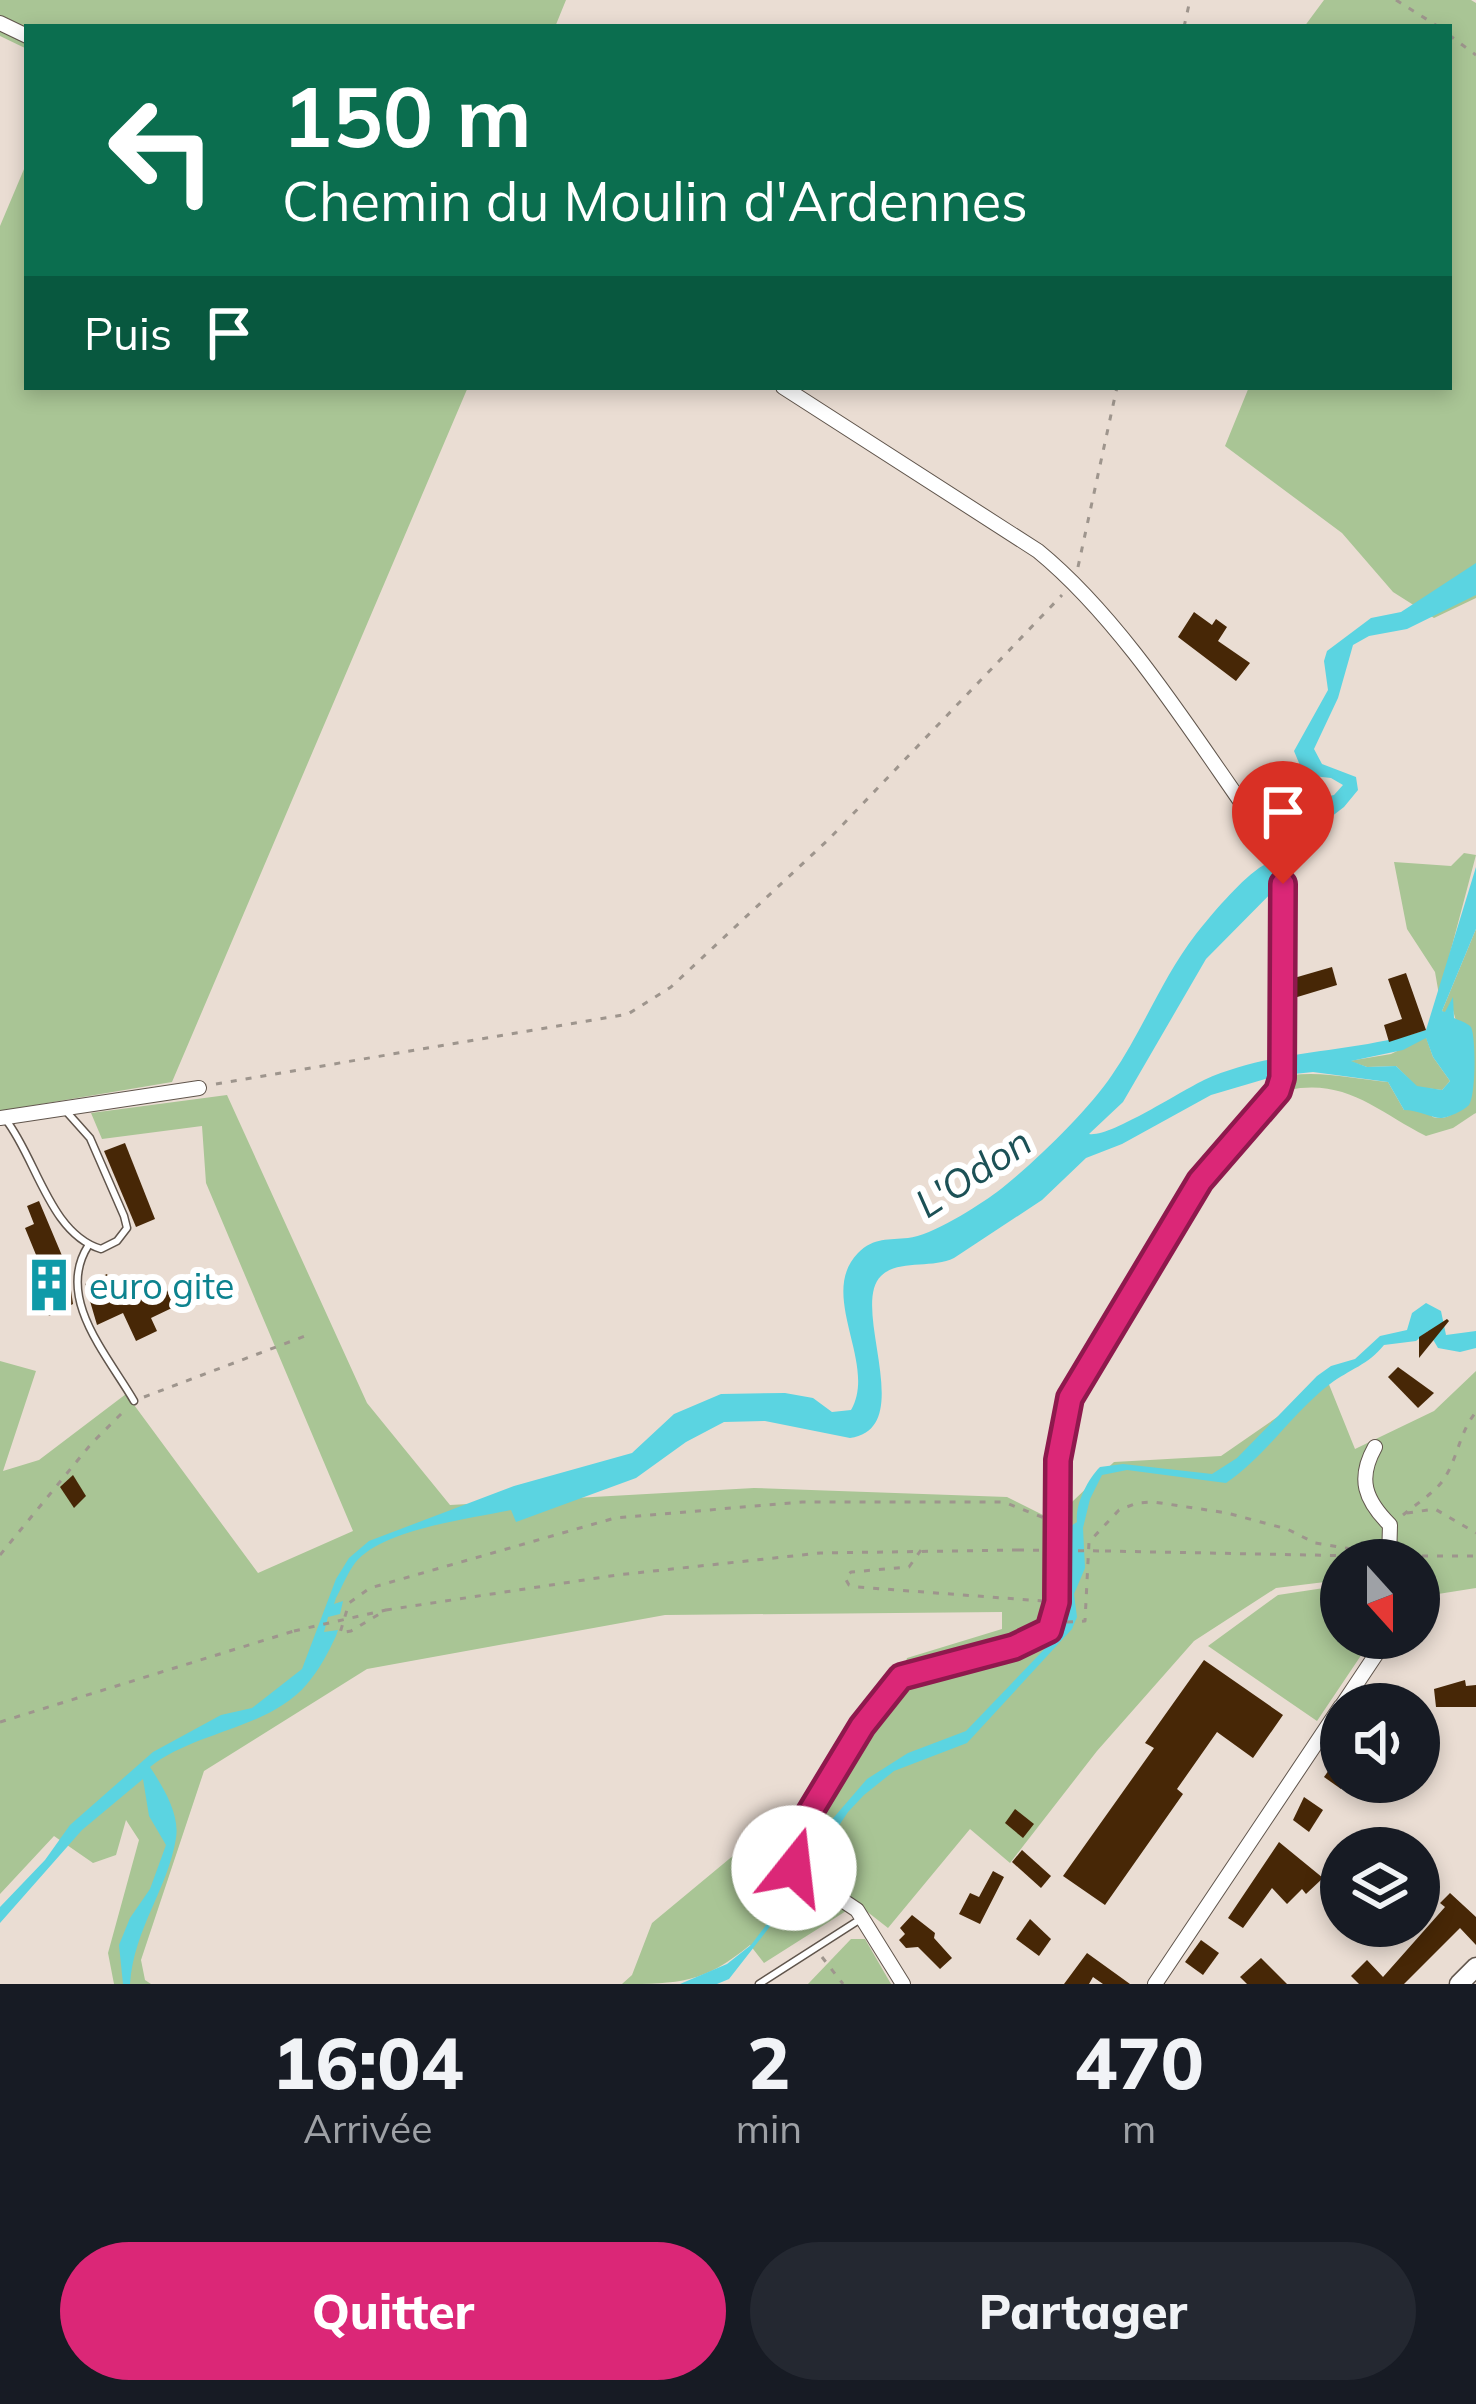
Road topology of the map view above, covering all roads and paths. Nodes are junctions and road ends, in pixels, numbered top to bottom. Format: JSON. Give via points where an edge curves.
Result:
{"nodes":[{"id":1,"x":1396,"y":0,"type":"edge"},
{"id":2,"x":1434,"y":24,"type":"edge"},
{"id":3,"x":1452,"y":36,"type":"edge"},
{"id":4,"x":1476,"y":55,"type":"edge"},
{"id":5,"x":788,"y":390,"type":"edge"},
{"id":6,"x":1116,"y":390,"type":"edge"},
{"id":7,"x":1074,"y":580,"type":"junction"},
{"id":8,"x":1275,"y":858,"type":"dead end"},
{"id":9,"x":1283,"y":884,"type":"dead end"},
{"id":10,"x":199,"y":1088,"type":"joint"},
{"id":11,"x":63,"y":1109,"type":"junction"},
{"id":12,"x":2,"y":1118,"type":"edge"},
{"id":13,"x":88,"y":1246,"type":"junction"},
{"id":14,"x":304,"y":1336,"type":"dead end"},
{"id":15,"x":134,"y":1401,"type":"junction"},
{"id":16,"x":1476,"y":1412,"type":"edge"},
{"id":17,"x":1375,"y":1447,"type":"dead end"},
{"id":18,"x":1406,"y":1513,"type":"junction"},
{"id":19,"x":1058,"y":1523,"type":"junction"},
{"id":20,"x":1390,"y":1526,"type":"junction"},
{"id":21,"x":1476,"y":1533,"type":"edge"},
{"id":22,"x":1396,"y":1539,"type":"edge"},
{"id":23,"x":1320,"y":1544,"type":"edge"},
{"id":24,"x":921,"y":1550,"type":"junction"},
{"id":25,"x":1320,"y":1555,"type":"edge"},
{"id":26,"x":0,"y":1556,"type":"edge"},
{"id":27,"x":1476,"y":1556,"type":"edge"},
{"id":28,"x":1440,"y":1557,"type":"edge"},
{"id":29,"x":1057,"y":1602,"type":"junction"},
{"id":30,"x":386,"y":1610,"type":"junction"},
{"id":31,"x":1060,"y":1622,"type":"dead end"},
{"id":32,"x":0,"y":1722,"type":"edge"},
{"id":33,"x":1320,"y":1738,"type":"edge"},
{"id":34,"x":862,"y":1918,"type":"junction"},
{"id":35,"x":827,"y":1964,"type":"dead end"},
{"id":36,"x":1476,"y":1967,"type":"edge"},
{"id":37,"x":759,"y":1984,"type":"edge"},
{"id":38,"x":843,"y":1984,"type":"edge"},
{"id":39,"x":903,"y":1984,"type":"edge"},
{"id":40,"x":1155,"y":1984,"type":"edge"},
{"id":41,"x":1459,"y":1984,"type":"edge"}],
"edges":[{"from":1,"to":2,"type":"path"},
{"from":3,"to":4,"type":"path"},
{"from":5,"to":7,"type":"street"},
{"from":6,"to":7,"type":"path"},
{"from":7,"to":8,"type":"street"},
{"from":7,"to":10,"type":"path","via":[[830,838],[671,987],[628,1014]]},
{"from":9,"to":19,"type":"street","via":[[1278,1091],[1200,1181],[1070,1398],[1058,1460]]},
{"from":10,"to":11,"type":"street"},
{"from":11,"to":12,"type":"street"},
{"from":11,"to":13,"type":"lane","via":[[90,1138],[127,1228],[107,1247]]},
{"from":12,"to":13,"type":"lane"},
{"from":13,"to":15,"type":"lane","via":[[75,1278],[82,1312]]},
{"from":14,"to":15,"type":"path"},
{"from":15,"to":26,"type":"path"},
{"from":16,"to":18,"type":"path","via":[[1440,1485]]},
{"from":17,"to":20,"type":"street","via":[[1363,1486]]},
{"from":18,"to":20,"type":"path"},
{"from":18,"to":21,"type":"path","via":[[1435,1509]]},
{"from":19,"to":29,"type":"street"},
{"from":19,"to":30,"type":"path","via":[[1004,1502],[802,1502],[615,1517],[370,1588],[349,1603],[340,1633]]},
{"from":20,"to":22,"type":"street"},
{"from":23,"to":31,"type":"path","via":[[1227,1513],[1137,1503],[1089,1542],[1085,1621]]},
{"from":24,"to":25,"type":"path","bridge":true},
{"from":24,"to":29,"type":"path","via":[[909,1567],[845,1578],[857,1587]]},
{"from":24,"to":30,"type":"path","via":[[683,1567]]},
{"from":27,"to":28,"type":"path"},
{"from":29,"to":34,"type":"street","via":[[1049,1630],[1014,1647],[901,1677],[862,1726],[787,1850],[794,1868]]},
{"from":30,"to":32,"type":"path","bridge":true},
{"from":33,"to":40,"type":"street"},
{"from":34,"to":37,"type":"lane"},
{"from":34,"to":39,"type":"street"},
{"from":35,"to":38,"type":"path"},
{"from":36,"to":41,"type":"main road"}]}
